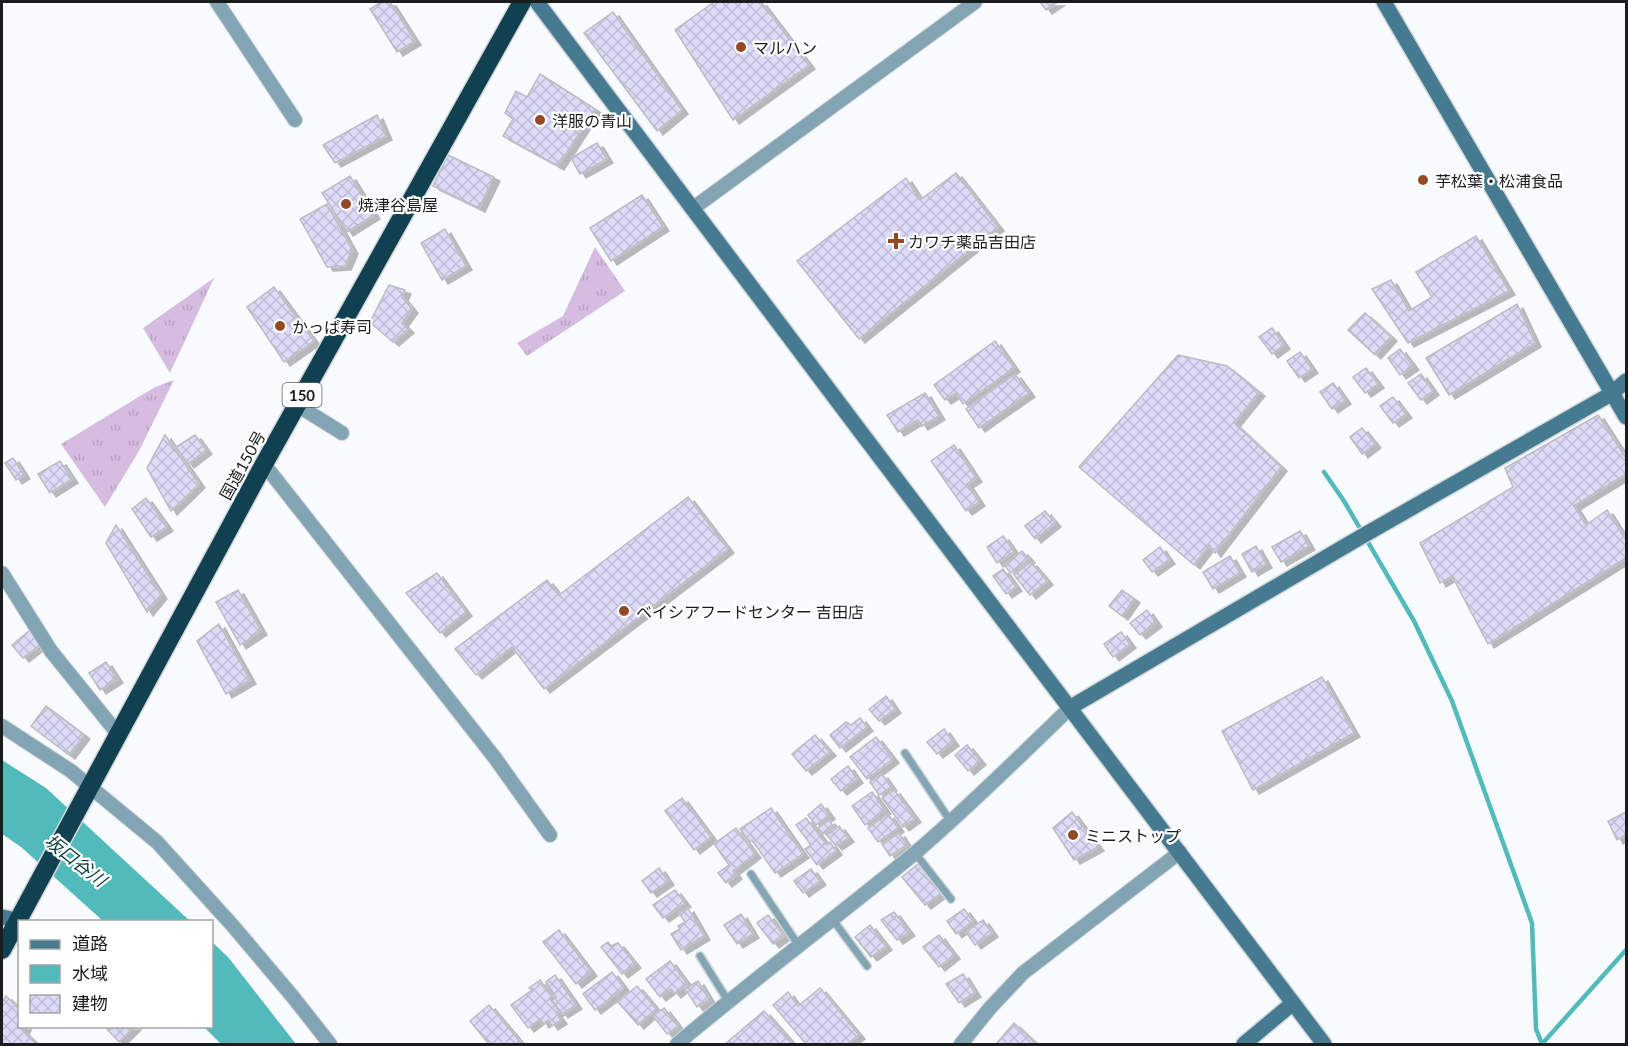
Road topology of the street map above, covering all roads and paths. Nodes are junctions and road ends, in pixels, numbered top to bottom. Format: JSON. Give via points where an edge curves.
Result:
{"nodes":[{"id":1,"x":217,"y":2,"type":"edge"},
{"id":2,"x":522,"y":2,"type":"edge"},
{"id":3,"x":537,"y":2,"type":"edge"},
{"id":4,"x":975,"y":2,"type":"edge"},
{"id":5,"x":1384,"y":2,"type":"edge"},
{"id":6,"x":295,"y":120,"type":"dead end"},
{"id":7,"x":692,"y":209,"type":"junction"},
{"id":8,"x":1626,"y":381,"type":"edge"},
{"id":9,"x":1611,"y":394,"type":"junction"},
{"id":10,"x":297,"y":405,"type":"junction"},
{"id":11,"x":1626,"y":417,"type":"edge"},
{"id":12,"x":342,"y":433,"type":"dead end"},
{"id":13,"x":264,"y":464,"type":"junction"},
{"id":14,"x":2,"y":573,"type":"edge"},
{"id":15,"x":1071,"y":707,"type":"junction"},
{"id":16,"x":2,"y":726,"type":"edge"},
{"id":17,"x":118,"y":734,"type":"junction"},
{"id":18,"x":905,"y":753,"type":"dead end"},
{"id":19,"x":89,"y":789,"type":"junction"},
{"id":20,"x":951,"y":822,"type":"junction"},
{"id":21,"x":550,"y":835,"type":"dead end"},
{"id":22,"x":1180,"y":852,"type":"junction"},
{"id":23,"x":915,"y":853,"type":"junction"},
{"id":24,"x":751,"y":874,"type":"dead end"},
{"id":25,"x":951,"y":899,"type":"dead end"},
{"id":26,"x":9,"y":919,"type":"edge"},
{"id":27,"x":833,"y":920,"type":"junction"},
{"id":28,"x":799,"y":946,"type":"junction"},
{"id":29,"x":2,"y":950,"type":"edge"},
{"id":30,"x":700,"y":956,"type":"dead end"},
{"id":31,"x":867,"y":966,"type":"dead end"},
{"id":32,"x":728,"y":1001,"type":"junction"},
{"id":33,"x":1293,"y":1003,"type":"junction"},
{"id":34,"x":330,"y":1044,"type":"edge"},
{"id":35,"x":677,"y":1044,"type":"edge"},
{"id":36,"x":961,"y":1044,"type":"edge"},
{"id":37,"x":1244,"y":1044,"type":"edge"},
{"id":38,"x":1324,"y":1044,"type":"edge"}],
"edges":[{"from":1,"to":6,"type":"street"},
{"from":2,"to":10,"type":"highway","name":"国道150号","number":"150"},
{"from":3,"to":7,"type":"street"},
{"from":4,"to":7,"type":"street"},
{"from":5,"to":9,"type":"street"},
{"from":7,"to":15,"type":"street"},
{"from":8,"to":9,"type":"street"},
{"from":9,"to":11,"type":"street"},
{"from":9,"to":15,"type":"street"},
{"from":10,"to":12,"type":"street"},
{"from":10,"to":13,"type":"highway","name":"国道150号","number":"150"},
{"from":13,"to":17,"type":"highway","name":"国道150号","number":"150"},
{"from":13,"to":21,"type":"street","via":[[495,758]]},
{"from":14,"to":17,"type":"street","via":[[51,651]]},
{"from":15,"to":20,"type":"street"},
{"from":15,"to":22,"type":"street"},
{"from":16,"to":19,"type":"street","via":[[72,771]]},
{"from":17,"to":19,"type":"highway","name":"国道150号","number":"150"},
{"from":18,"to":20,"type":"lane"},
{"from":19,"to":26,"type":"highway","name":"国道150号","number":"150","via":[[34,888]]},
{"from":19,"to":34,"type":"street","via":[[157,842],[233,926]]},
{"from":20,"to":23,"type":"street"},
{"from":22,"to":33,"type":"street"},
{"from":22,"to":36,"type":"street","via":[[1023,973]]},
{"from":23,"to":25,"type":"lane"},
{"from":23,"to":27,"type":"street"},
{"from":24,"to":28,"type":"lane"},
{"from":26,"to":29,"type":"highway","name":"国道150号","number":"150"},
{"from":27,"to":28,"type":"street"},
{"from":27,"to":31,"type":"lane"},
{"from":28,"to":32,"type":"street"},
{"from":30,"to":32,"type":"lane"},
{"from":32,"to":35,"type":"street"},
{"from":33,"to":37,"type":"street"},
{"from":33,"to":38,"type":"street"}]}
